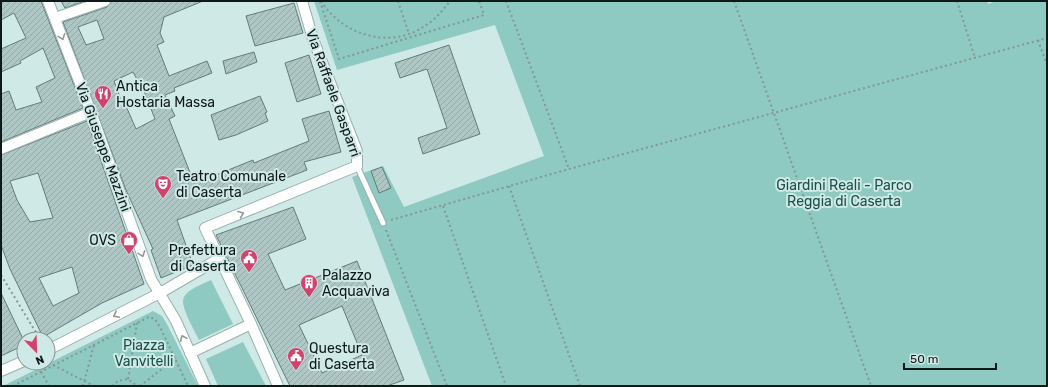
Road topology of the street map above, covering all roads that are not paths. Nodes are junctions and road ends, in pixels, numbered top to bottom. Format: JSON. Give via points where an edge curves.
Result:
{"nodes":[{"id":1,"x":105,"y":1,"type":"edge"},
{"id":2,"x":302,"y":1,"type":"edge"},
{"id":3,"x":50,"y":2,"type":"edge"},
{"id":4,"x":55,"y":18,"type":"junction"},
{"id":5,"x":91,"y":112,"type":"junction"},
{"id":6,"x":1,"y":149,"type":"edge"},
{"id":7,"x":357,"y":166,"type":"junction"},
{"id":8,"x":384,"y":223,"type":"road end"},
{"id":9,"x":220,"y":258,"type":"junction"},
{"id":10,"x":155,"y":295,"type":"junction"},
{"id":11,"x":251,"y":324,"type":"junction"},
{"id":12,"x":56,"y":346,"type":"edge"},
{"id":13,"x":190,"y":353,"type":"junction"},
{"id":14,"x":16,"y":364,"type":"edge"},
{"id":15,"x":1,"y":371,"type":"edge"},
{"id":16,"x":205,"y":386,"type":"edge"},
{"id":17,"x":278,"y":386,"type":"edge"}],
"edges":[{"from":1,"to":4,"type":"street"},
{"from":2,"to":7,"type":"street","name":"Via Raffaele Gasparri","via":[[313,39],[356,151]]},
{"from":3,"to":4,"type":"street","name":"Via Giuseppe Mazzini"},
{"from":4,"to":5,"type":"street","name":"Via Giuseppe Mazzini","one_way":true},
{"from":5,"to":6,"type":"street"},
{"from":5,"to":10,"type":"street","name":"Via Giuseppe Mazzini","one_way":true},
{"from":7,"to":8,"type":"lane"},
{"from":9,"to":7,"type":"street","name":"Via Raffaele Gasparri","one_way":true,"via":[[205,228]]},
{"from":9,"to":10,"type":"street"},
{"from":9,"to":11,"type":"street"},
{"from":10,"to":12,"type":"street","one_way":true},
{"from":13,"to":10,"type":"street","name":"Via Giuseppe Mazzini","one_way":true,"via":[[176,321]]},
{"from":11,"to":13,"type":"street"},
{"from":11,"to":17,"type":"street"},
{"from":13,"to":16,"type":"street","name":"Via Giuseppe Mazzini"},
{"from":14,"to":15,"type":"street"}]}
